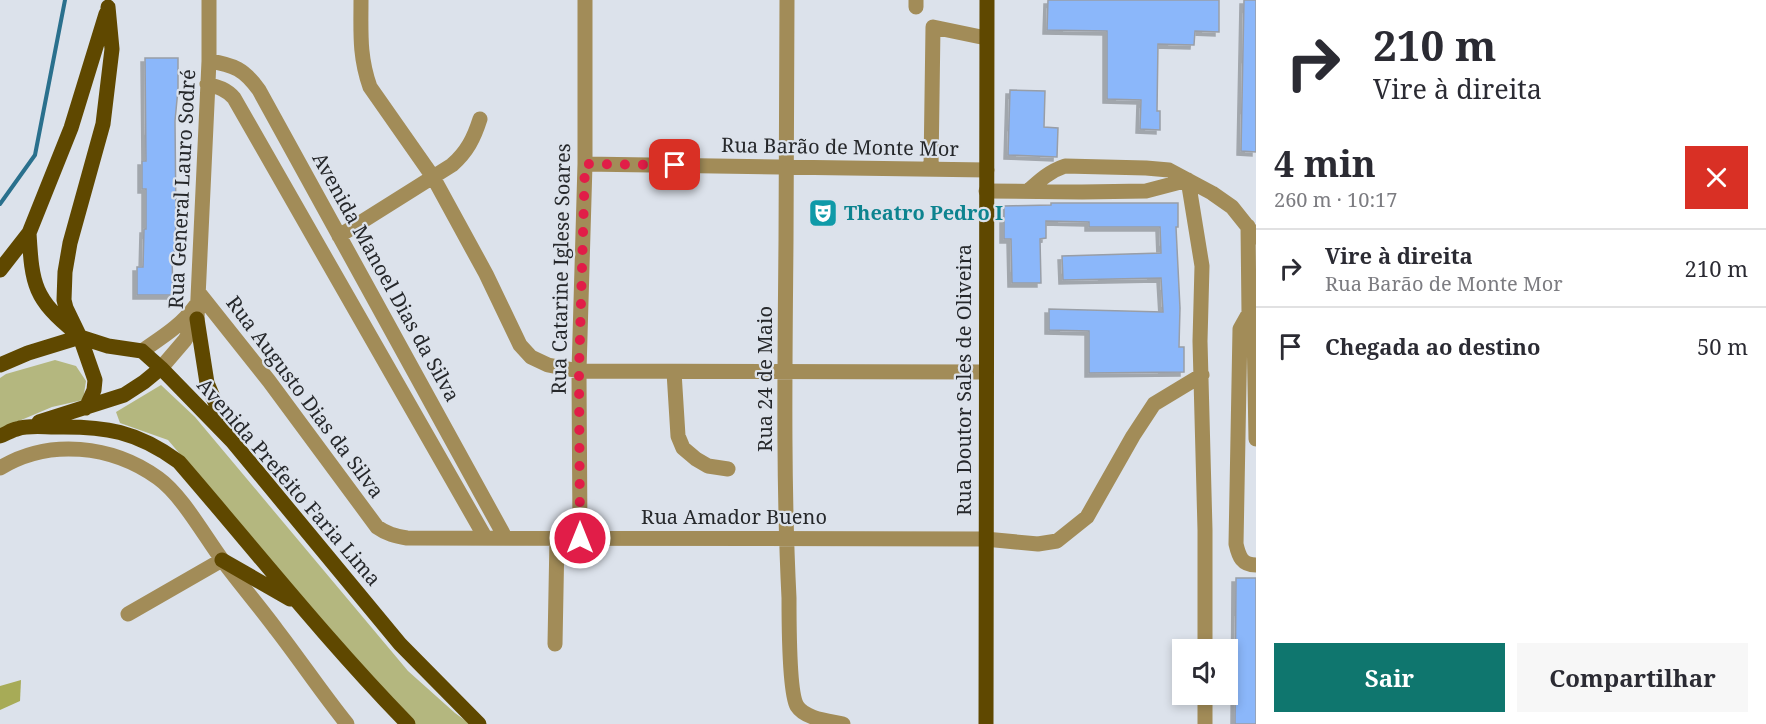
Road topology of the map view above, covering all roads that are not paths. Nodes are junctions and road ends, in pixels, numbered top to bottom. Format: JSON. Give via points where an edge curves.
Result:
{"nodes":[{"id":1,"x":209,"y":0,"type":"edge"},
{"id":2,"x":361,"y":0,"type":"edge"},
{"id":3,"x":585,"y":0,"type":"edge"},
{"id":4,"x":787,"y":0,"type":"edge"},
{"id":5,"x":987,"y":0,"type":"edge"},
{"id":6,"x":105,"y":2,"type":"edge"},
{"id":7,"x":986,"y":38,"type":"junction"},
{"id":8,"x":209,"y":61,"type":"junction"},
{"id":9,"x":207,"y":84,"type":"junction"},
{"id":10,"x":480,"y":119,"type":"dead end"},
{"id":11,"x":585,"y":164,"type":"junction"},
{"id":12,"x":787,"y":167,"type":"junction"},
{"id":13,"x":931,"y":168,"type":"junction"},
{"id":14,"x":1146,"y":168,"type":"junction"},
{"id":15,"x":987,"y":170,"type":"junction"},
{"id":16,"x":433,"y":177,"type":"junction"},
{"id":17,"x":1188,"y":180,"type":"junction"},
{"id":18,"x":986,"y":191,"type":"junction"},
{"id":19,"x":1028,"y":191,"type":"junction"},
{"id":20,"x":1146,"y":191,"type":"junction"},
{"id":21,"x":1252,"y":232,"type":"edge"},
{"id":22,"x":28,"y":233,"type":"junction"},
{"id":23,"x":339,"y":236,"type":"junction"},
{"id":24,"x":0,"y":270,"type":"edge"},
{"id":25,"x":198,"y":298,"type":"junction"},
{"id":26,"x":1249,"y":313,"type":"junction"},
{"id":27,"x":196,"y":319,"type":"junction"},
{"id":28,"x":80,"y":337,"type":"junction"},
{"id":29,"x":142,"y":351,"type":"junction"},
{"id":30,"x":0,"y":365,"type":"edge"},
{"id":31,"x":161,"y":368,"type":"junction"},
{"id":32,"x":579,"y":371,"type":"junction"},
{"id":33,"x":674,"y":372,"type":"junction"},
{"id":34,"x":785,"y":372,"type":"junction"},
{"id":35,"x":986,"y":372,"type":"junction"},
{"id":36,"x":1202,"y":375,"type":"junction"},
{"id":37,"x":86,"y":408,"type":"junction"},
{"id":38,"x":19,"y":428,"type":"junction"},
{"id":39,"x":0,"y":436,"type":"edge"},
{"id":40,"x":1256,"y":439,"type":"edge"},
{"id":41,"x":232,"y":441,"type":"junction"},
{"id":42,"x":0,"y":468,"type":"edge"},
{"id":43,"x":728,"y":469,"type":"dead end"},
{"id":44,"x":493,"y":514,"type":"junction"},
{"id":45,"x":377,"y":527,"type":"joint"},
{"id":46,"x":481,"y":530,"type":"junction"},
{"id":47,"x":506,"y":537,"type":"junction"},
{"id":48,"x":557,"y":538,"type":"junction"},
{"id":49,"x":580,"y":538,"type":"junction"},
{"id":50,"x":786,"y":538,"type":"junction"},
{"id":51,"x":985,"y":539,"type":"junction"},
{"id":52,"x":222,"y":560,"type":"junction"},
{"id":53,"x":1256,"y":565,"type":"edge"},
{"id":54,"x":299,"y":604,"type":"junction"},
{"id":55,"x":128,"y":614,"type":"dead end"},
{"id":56,"x":1205,"y":639,"type":"edge"},
{"id":57,"x":555,"y":644,"type":"dead end"},
{"id":58,"x":1205,"y":705,"type":"edge"},
{"id":59,"x":347,"y":724,"type":"edge"},
{"id":60,"x":408,"y":724,"type":"edge"},
{"id":61,"x":479,"y":724,"type":"edge"},
{"id":62,"x":843,"y":724,"type":"edge"},
{"id":63,"x":986,"y":724,"type":"edge"},
{"id":64,"x":1205,"y":724,"type":"edge"}],
"edges":[{"from":1,"to":8,"type":"street","name":"Rua General Lauro Sodré"},
{"from":2,"to":16,"type":"street","via":[[361,52],[370,87]]},
{"from":3,"to":11,"type":"street","name":"Rua Catarine Iglese Soares"},
{"from":4,"to":12,"type":"street","name":"Rua 24 de Maio"},
{"from":5,"to":7,"type":"main road","name":"Rua Doutor Sales de Oliveira"},
{"from":6,"to":22,"type":"main road","via":[[71,128]]},
{"from":6,"to":28,"type":"main road","via":[[112,50],[103,124],[65,272],[64,300]]},
{"from":7,"to":13,"type":"street","via":[[933,27]]},
{"from":7,"to":15,"type":"main road","name":"Rua Doutor Sales de Oliveira"},
{"from":8,"to":9,"type":"street","name":"Rua General Lauro Sodré"},
{"from":8,"to":23,"type":"street","name":"Avenida Manoel Dias da Silva","via":[[240,69],[259,90]]},
{"from":9,"to":25,"type":"street","name":"Rua General Lauro Sodré"},
{"from":9,"to":46,"type":"street","name":"Avenida Manoel Dias da Silva","via":[[228,91],[234,98]]},
{"from":10,"to":16,"type":"street","via":[[463,156]]},
{"from":11,"to":12,"type":"street","name":"Rua Barão de Monte Mor"},
{"from":11,"to":32,"type":"street","name":"Rua Catarine Iglese Soares"},
{"from":12,"to":13,"type":"street","name":"Rua Barão de Monte Mor"},
{"from":12,"to":34,"type":"street","name":"Rua 24 de Maio"},
{"from":13,"to":15,"type":"street","name":"Rua Barão de Monte Mor"},
{"from":14,"to":17,"type":"street","via":[[1169,170]]},
{"from":14,"to":19,"type":"street","via":[[1065,166],[1046,175]]},
{"from":14,"to":20,"type":"street","via":[[1150,179]]},
{"from":15,"to":18,"type":"main road","name":"Rua Doutor Sales de Oliveira"},
{"from":16,"to":23,"type":"street"},
{"from":16,"to":32,"type":"street","via":[[520,345],[531,357]]},
{"from":17,"to":20,"type":"street"},
{"from":17,"to":21,"type":"street","via":[[1232,207]]},
{"from":17,"to":36,"type":"street","via":[[1202,266]]},
{"from":18,"to":19,"type":"street"},
{"from":18,"to":35,"type":"main road","name":"Rua Doutor Sales de Oliveira"},
{"from":19,"to":20,"type":"street"},
{"from":21,"to":26,"type":"street"},
{"from":22,"to":24,"type":"main road"},
{"from":22,"to":28,"type":"main road","via":[[31,270],[38,292],[51,311]]},
{"from":23,"to":44,"type":"street","name":"Avenida Manoel Dias da Silva"},
{"from":25,"to":27,"type":"street","name":"Rua General Lauro Sodré"},
{"from":25,"to":29,"type":"street","via":[[181,324]]},
{"from":25,"to":45,"type":"street","name":"Rua Augusto Dias da Silva","via":[[269,381]]},
{"from":26,"to":40,"type":"street","via":[[1254,329]]},
{"from":26,"to":53,"type":"street","via":[[1240,329],[1236,544],[1243,562]]},
{"from":27,"to":31,"type":"street","name":"Rua General Lauro Sodré","via":[[185,340]]},
{"from":27,"to":41,"type":"main road","via":[[207,383]]},
{"from":28,"to":29,"type":"main road"},
{"from":28,"to":30,"type":"main road"},
{"from":28,"to":37,"type":"main road","via":[[94,380]]},
{"from":29,"to":31,"type":"main road","name":"Avenida Prefeito Faria Lima"},
{"from":31,"to":37,"type":"main road","via":[[124,395]]},
{"from":31,"to":41,"type":"main road","name":"Avenida Prefeito Faria Lima"},
{"from":32,"to":33,"type":"street"},
{"from":32,"to":49,"type":"street","name":"Rua Catarine Iglese Soares"},
{"from":33,"to":34,"type":"street"},
{"from":33,"to":43,"type":"street","via":[[678,436],[683,448],[708,465]]},
{"from":34,"to":35,"type":"street"},
{"from":34,"to":50,"type":"street","name":"Rua 24 de Maio"},
{"from":35,"to":51,"type":"main road","name":"Rua Doutor Sales de Oliveira"},
{"from":36,"to":51,"type":"street","name":"Rua Amador Bueno","via":[[1154,404],[1088,517],[1058,541],[1038,544]]},
{"from":36,"to":56,"type":"street"},
{"from":37,"to":38,"type":"main road"},
{"from":38,"to":39,"type":"main road"},
{"from":38,"to":54,"type":"main road","via":[[98,428],[124,433],[162,450],[179,462]]},
{"from":41,"to":61,"type":"main road","name":"Avenida Prefeito Faria Lima","via":[[400,644]]},
{"from":42,"to":52,"type":"street","via":[[44,450],[80,449],[116,456],[143,468],[176,495]]},
{"from":44,"to":46,"type":"street"},
{"from":44,"to":47,"type":"street","name":"Avenida Manoel Dias da Silva"},
{"from":45,"to":46,"type":"street","name":"Rua Amador Bueno","via":[[407,538]]},
{"from":46,"to":47,"type":"street","name":"Rua Amador Bueno"},
{"from":47,"to":48,"type":"street","name":"Rua Amador Bueno"},
{"from":48,"to":49,"type":"street","name":"Rua Amador Bueno"},
{"from":48,"to":57,"type":"street"},
{"from":49,"to":50,"type":"street","name":"Rua Amador Bueno"},
{"from":50,"to":51,"type":"street","name":"Rua Amador Bueno"},
{"from":50,"to":62,"type":"street","name":"Rua 24 de Maio","via":[[795,700],[801,711]]},
{"from":51,"to":63,"type":"main road","name":"Rua Doutor Sales de Oliveira"},
{"from":52,"to":54,"type":"main road"},
{"from":52,"to":55,"type":"street"},
{"from":52,"to":59,"type":"street"},
{"from":54,"to":60,"type":"main road"},
{"from":58,"to":64,"type":"street"}]}
